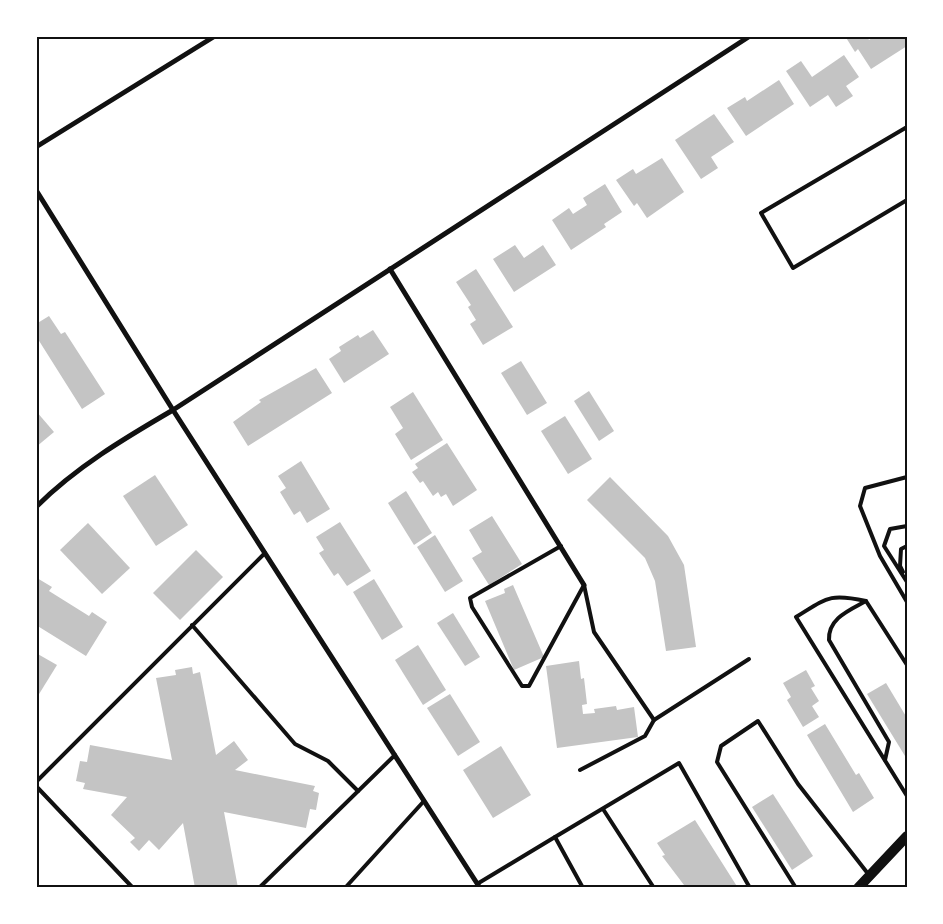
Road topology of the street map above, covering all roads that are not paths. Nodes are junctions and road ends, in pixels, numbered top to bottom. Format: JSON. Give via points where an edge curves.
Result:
{"nodes":[{"id":1,"x":215,"y":36,"type":"edge"},
{"id":2,"x":750,"y":36,"type":"edge"},
{"id":3,"x":907,"y":127,"type":"edge"},
{"id":4,"x":36,"y":147,"type":"edge"},
{"id":5,"x":36,"y":190,"type":"edge"},
{"id":6,"x":907,"y":200,"type":"edge"},
{"id":7,"x":390,"y":270,"type":"junction"},
{"id":8,"x":173,"y":410,"type":"junction"},
{"id":9,"x":907,"y":477,"type":"edge"},
{"id":10,"x":36,"y":507,"type":"edge"},
{"id":11,"x":907,"y":526,"type":"edge"},
{"id":12,"x":561,"y":546,"type":"junction"},
{"id":13,"x":907,"y":546,"type":"edge"},
{"id":14,"x":265,"y":553,"type":"junction"},
{"id":15,"x":907,"y":582,"type":"edge"},
{"id":16,"x":584,"y":585,"type":"junction"},
{"id":17,"x":866,"y":601,"type":"junction"},
{"id":18,"x":907,"y":602,"type":"edge"},
{"id":19,"x":192,"y":625,"type":"junction"},
{"id":20,"x":749,"y":659,"type":"dead end"},
{"id":21,"x":907,"y":665,"type":"edge"},
{"id":22,"x":654,"y":720,"type":"junction"},
{"id":23,"x":395,"y":755,"type":"junction"},
{"id":24,"x":885,"y":761,"type":"junction"},
{"id":25,"x":580,"y":770,"type":"dead end"},
{"id":26,"x":36,"y":784,"type":"edge"},
{"id":27,"x":358,"y":791,"type":"junction"},
{"id":28,"x":907,"y":796,"type":"edge"},
{"id":29,"x":424,"y":802,"type":"junction"},
{"id":30,"x":602,"y":809,"type":"junction"},
{"id":31,"x":907,"y":836,"type":"edge"},
{"id":32,"x":554,"y":837,"type":"junction"},
{"id":33,"x":869,"y":875,"type":"junction"},
{"id":34,"x":478,"y":886,"type":"edge"},
{"id":35,"x":133,"y":888,"type":"edge"},
{"id":36,"x":259,"y":888,"type":"edge"},
{"id":37,"x":345,"y":888,"type":"edge"},
{"id":38,"x":583,"y":888,"type":"edge"},
{"id":39,"x":654,"y":888,"type":"edge"},
{"id":40,"x":750,"y":888,"type":"edge"},
{"id":41,"x":796,"y":888,"type":"edge"},
{"id":42,"x":858,"y":888,"type":"edge"}],
"edges":[{"from":1,"to":4,"type":"street"},
{"from":2,"to":7,"type":"street"},
{"from":3,"to":6,"type":"lane","via":[[761,213],[793,268]]},
{"from":5,"to":8,"type":"street"},
{"from":7,"to":8,"type":"street"},
{"from":7,"to":12,"type":"street"},
{"from":8,"to":10,"type":"street","via":[[113,445]]},
{"from":8,"to":14,"type":"street"},
{"from":9,"to":18,"type":"lane","via":[[864,488],[860,506],[880,556]]},
{"from":11,"to":15,"type":"lane","via":[[890,529],[884,546]]},
{"from":12,"to":16,"type":"street"},
{"from":12,"to":16,"type":"lane","via":[[470,598],[472,607],[522,686],[529,686]]},
{"from":13,"to":15,"type":"lane","via":[[901,548],[900,566]]},
{"from":14,"to":19,"type":"lane"},
{"from":14,"to":23,"type":"street"},
{"from":16,"to":22,"type":"lane","via":[[594,632]]},
{"from":17,"to":21,"type":"lane"},
{"from":17,"to":24,"type":"lane","via":[[834,621],[829,633],[889,742]]},
{"from":17,"to":24,"type":"lane","via":[[847,597],[827,598],[796,617]]},
{"from":19,"to":26,"type":"lane"},
{"from":19,"to":27,"type":"lane","via":[[295,744],[328,761]]},
{"from":20,"to":22,"type":"lane"},
{"from":22,"to":25,"type":"lane","via":[[645,736]]},
{"from":23,"to":27,"type":"lane"},
{"from":23,"to":29,"type":"street"},
{"from":24,"to":28,"type":"lane"},
{"from":26,"to":35,"type":"lane"},
{"from":27,"to":36,"type":"lane"},
{"from":29,"to":34,"type":"street"},
{"from":29,"to":37,"type":"lane"},
{"from":30,"to":32,"type":"lane"},
{"from":30,"to":39,"type":"lane"},
{"from":30,"to":40,"type":"lane","via":[[679,763]]},
{"from":31,"to":33,"type":"main road"},
{"from":32,"to":34,"type":"lane"},
{"from":32,"to":38,"type":"lane"},
{"from":33,"to":41,"type":"lane","via":[[798,784],[758,721],[721,746],[717,762]]},
{"from":33,"to":42,"type":"main road"}]}
